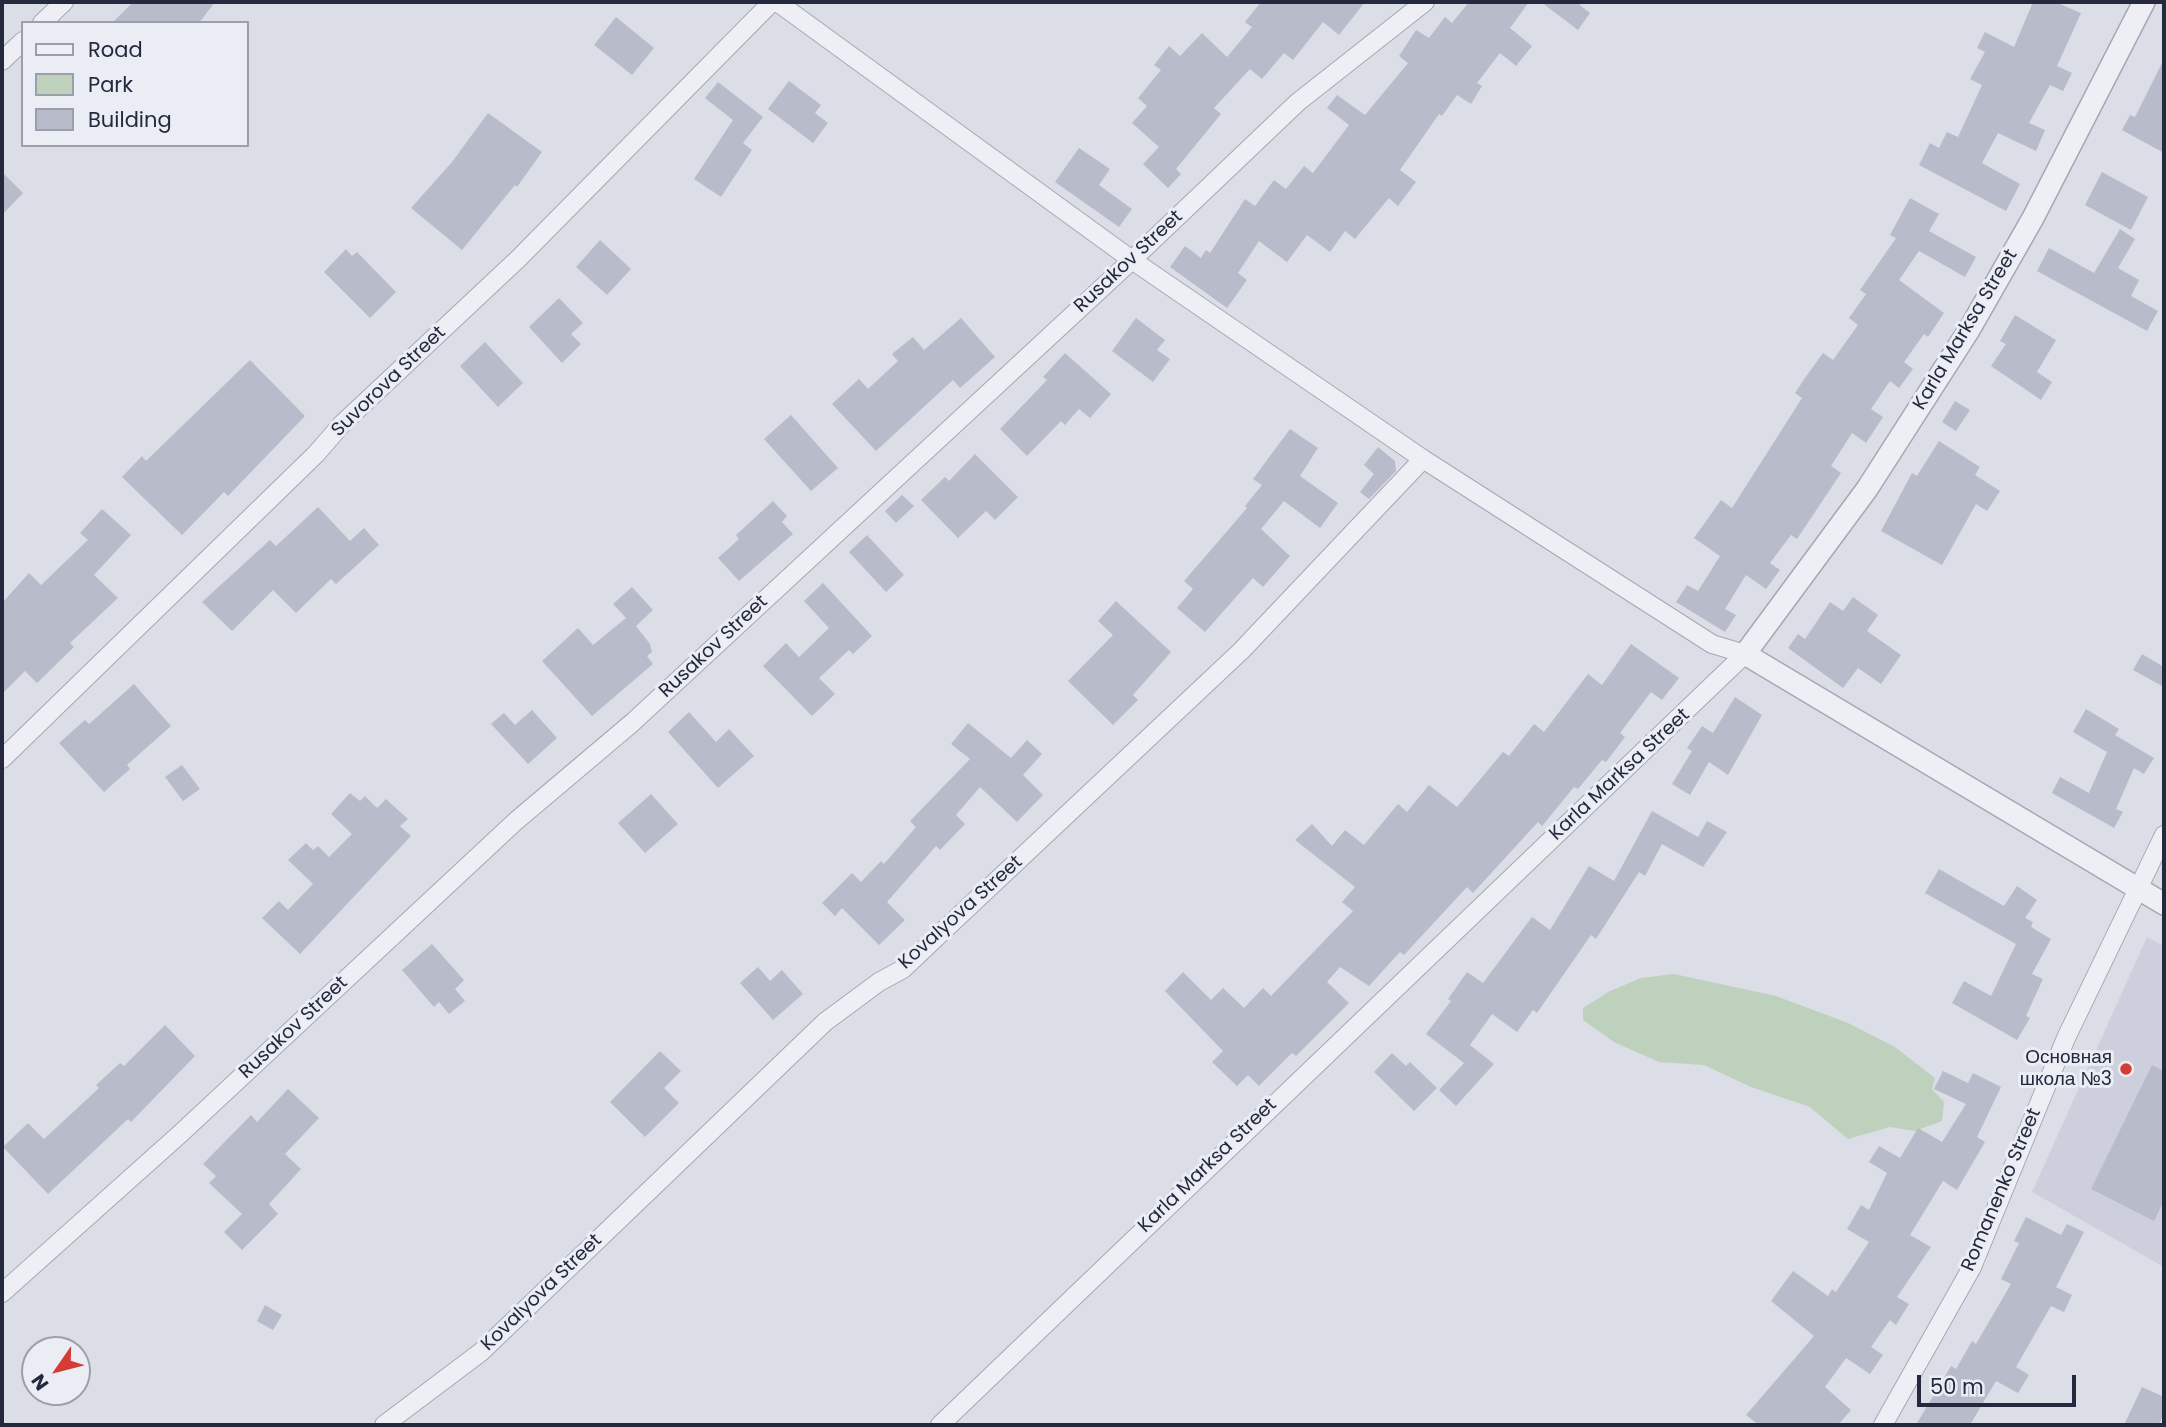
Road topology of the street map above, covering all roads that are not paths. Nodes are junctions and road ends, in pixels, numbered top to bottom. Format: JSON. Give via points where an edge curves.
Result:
{"nodes":[{"id":1,"x":64,"y":2,"type":"edge"},
{"id":2,"x":775,"y":2,"type":"edge"},
{"id":3,"x":1425,"y":2,"type":"edge"},
{"id":4,"x":2144,"y":2,"type":"edge"},
{"id":5,"x":44,"y":21,"type":"edge"},
{"id":6,"x":21,"y":43,"type":"edge"},
{"id":7,"x":2,"y":61,"type":"edge"},
{"id":8,"x":1132,"y":260,"type":"junction"},
{"id":9,"x":1423,"y":460,"type":"junction"},
{"id":10,"x":1745,"y":654,"type":"junction"},
{"id":11,"x":2,"y":759,"type":"edge"},
{"id":12,"x":2164,"y":835,"type":"edge"},
{"id":13,"x":2138,"y":889,"type":"junction"},
{"id":14,"x":2164,"y":904,"type":"edge"},
{"id":15,"x":2,"y":1293,"type":"edge"},
{"id":16,"x":384,"y":1425,"type":"edge"},
{"id":17,"x":940,"y":1425,"type":"edge"},
{"id":18,"x":1883,"y":1425,"type":"edge"}],
"edges":[{"from":1,"to":5,"type":"street"},
{"from":2,"to":8,"type":"street"},
{"from":2,"to":11,"type":"street","name":"Suvorova Street","via":[[518,259],[342,424]]},
{"from":3,"to":8,"type":"street","name":"Rusakov Street","via":[[1298,102]]},
{"from":4,"to":10,"type":"street","name":"Karla Marksa Street","via":[[2034,218],[1969,330],[1867,489]]},
{"from":6,"to":7,"type":"street"},
{"from":8,"to":9,"type":"street"},
{"from":8,"to":15,"type":"street","name":"Rusakov Street","via":[[633,722],[517,820]]},
{"from":9,"to":10,"type":"street","via":[[1712,644]]},
{"from":9,"to":16,"type":"street","name":"Kovalyova Street","via":[[1241,651],[942,932],[903,968],[825,1022],[481,1352]]},
{"from":10,"to":13,"type":"street"},
{"from":10,"to":17,"type":"street","name":"Karla Marksa Street"},
{"from":12,"to":13,"type":"street","name":"Romanenko Street"},
{"from":13,"to":14,"type":"street"},
{"from":13,"to":18,"type":"street","name":"Romanenko Street","via":[[2066,1038],[1972,1267]]}]}
